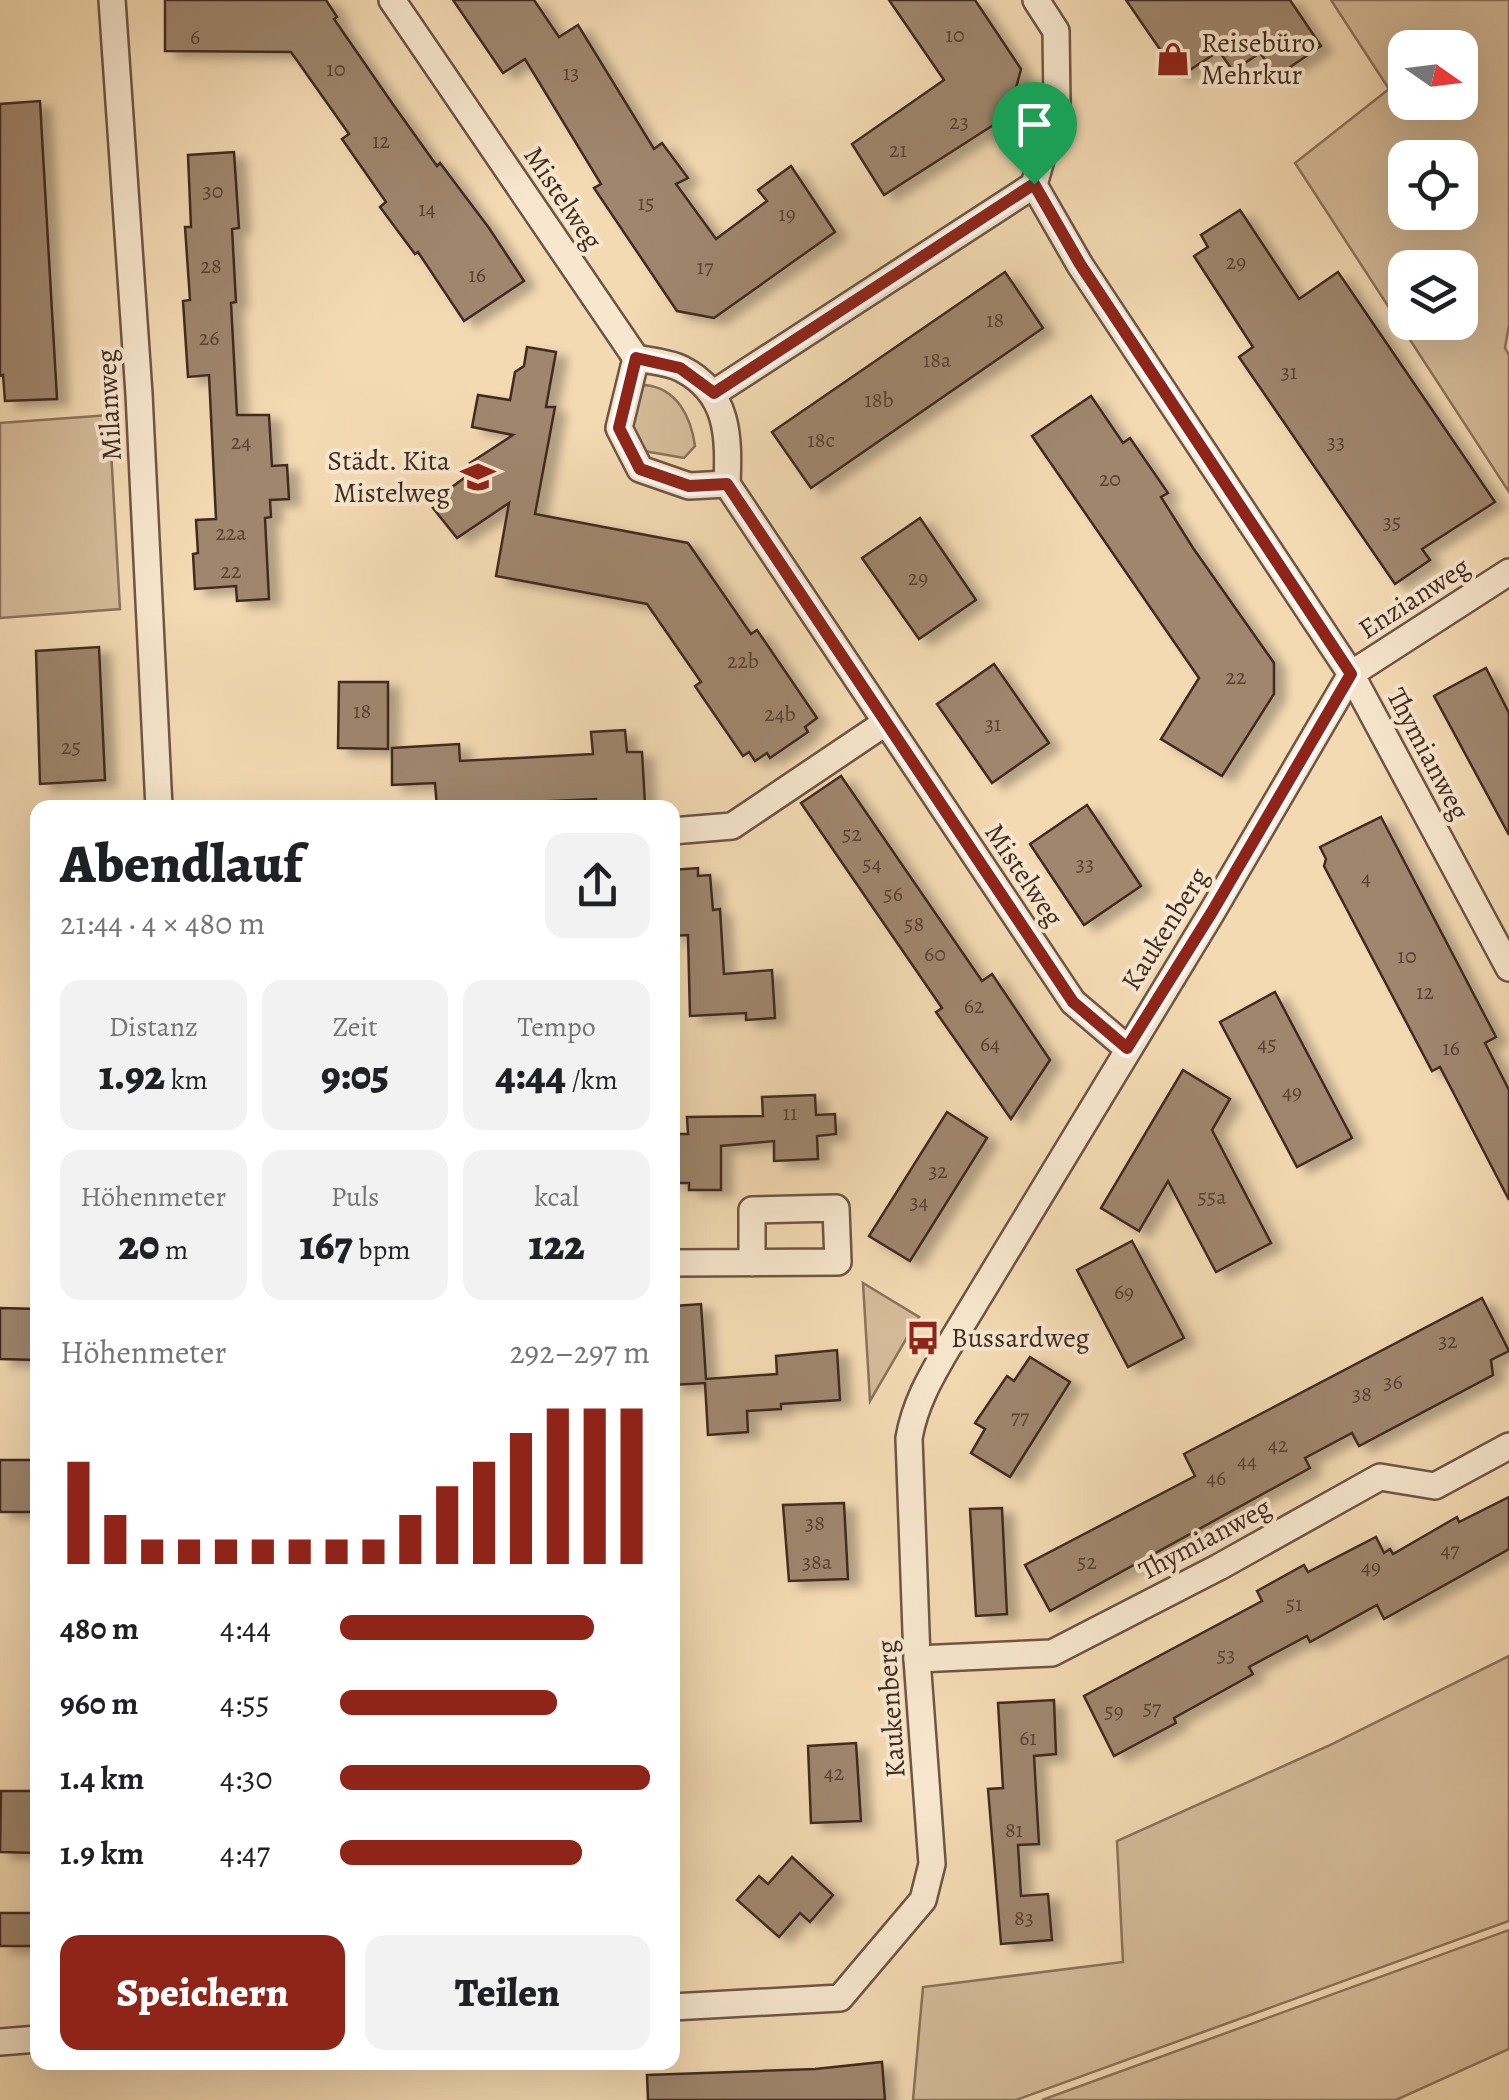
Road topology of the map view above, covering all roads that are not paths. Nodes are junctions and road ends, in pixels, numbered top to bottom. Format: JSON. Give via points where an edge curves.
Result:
{"nodes":[{"id":1,"x":112,"y":0,"type":"edge"},
{"id":2,"x":392,"y":0,"type":"edge"},
{"id":3,"x":1036,"y":0,"type":"edge"},
{"id":4,"x":1034,"y":184,"type":"junction"},
{"id":5,"x":636,"y":358,"type":"junction"},
{"id":6,"x":714,"y":393,"type":"junction"},
{"id":7,"x":727,"y":484,"type":"junction"},
{"id":8,"x":1509,"y":572,"type":"edge"},
{"id":9,"x":1351,"y":674,"type":"junction"},
{"id":10,"x":885,"y":723,"type":"junction"},
{"id":11,"x":160,"y":800,"type":"edge"},
{"id":12,"x":680,"y":831,"type":"edge"},
{"id":13,"x":1509,"y":968,"type":"edge"},
{"id":14,"x":1127,"y":1048,"type":"junction"},
{"id":15,"x":680,"y":1262,"type":"edge"},
{"id":16,"x":752,"y":1263,"type":"dead end"},
{"id":17,"x":1509,"y":1446,"type":"edge"},
{"id":18,"x":918,"y":1659,"type":"junction"},
{"id":19,"x":680,"y":2007,"type":"edge"},
{"id":20,"x":30,"y":2040,"type":"edge"},
{"id":21,"x":0,"y":2042,"type":"edge"}],
"edges":[{"from":1,"to":11,"type":"street","name":"Milanweg"},
{"from":2,"to":5,"type":"street","name":"Mistelweg"},
{"from":3,"to":4,"type":"street","via":[[1056,31],[1056,102]]},
{"from":4,"to":6,"type":"street"},
{"from":4,"to":9,"type":"street"},
{"from":5,"to":6,"type":"street","via":[[680,368]]},
{"from":5,"to":7,"type":"street","via":[[619,428],[640,469],[689,486]]},
{"from":6,"to":7,"type":"street","via":[[729,439]]},
{"from":7,"to":10,"type":"street","name":"Mistelweg"},
{"from":8,"to":9,"type":"street","name":"Enzianweg"},
{"from":9,"to":13,"type":"street","name":"Thymianweg"},
{"from":9,"to":14,"type":"street","name":"Kaukenberg"},
{"from":10,"to":12,"type":"street","via":[[732,826]]},
{"from":10,"to":14,"type":"street","name":"Mistelweg","via":[[1073,1002]]},
{"from":14,"to":18,"type":"street","name":"Kaukenberg","via":[[913,1416],[908,1438]]},
{"from":15,"to":16,"type":"street"},
{"from":17,"to":18,"type":"street","name":"Thymianweg","via":[[1434,1486],[1380,1477],[1052,1653]]},
{"from":18,"to":19,"type":"street","name":"Kaukenberg","via":[[932,1864],[923,1900],[840,1998]]},
{"from":20,"to":21,"type":"street"}]}
